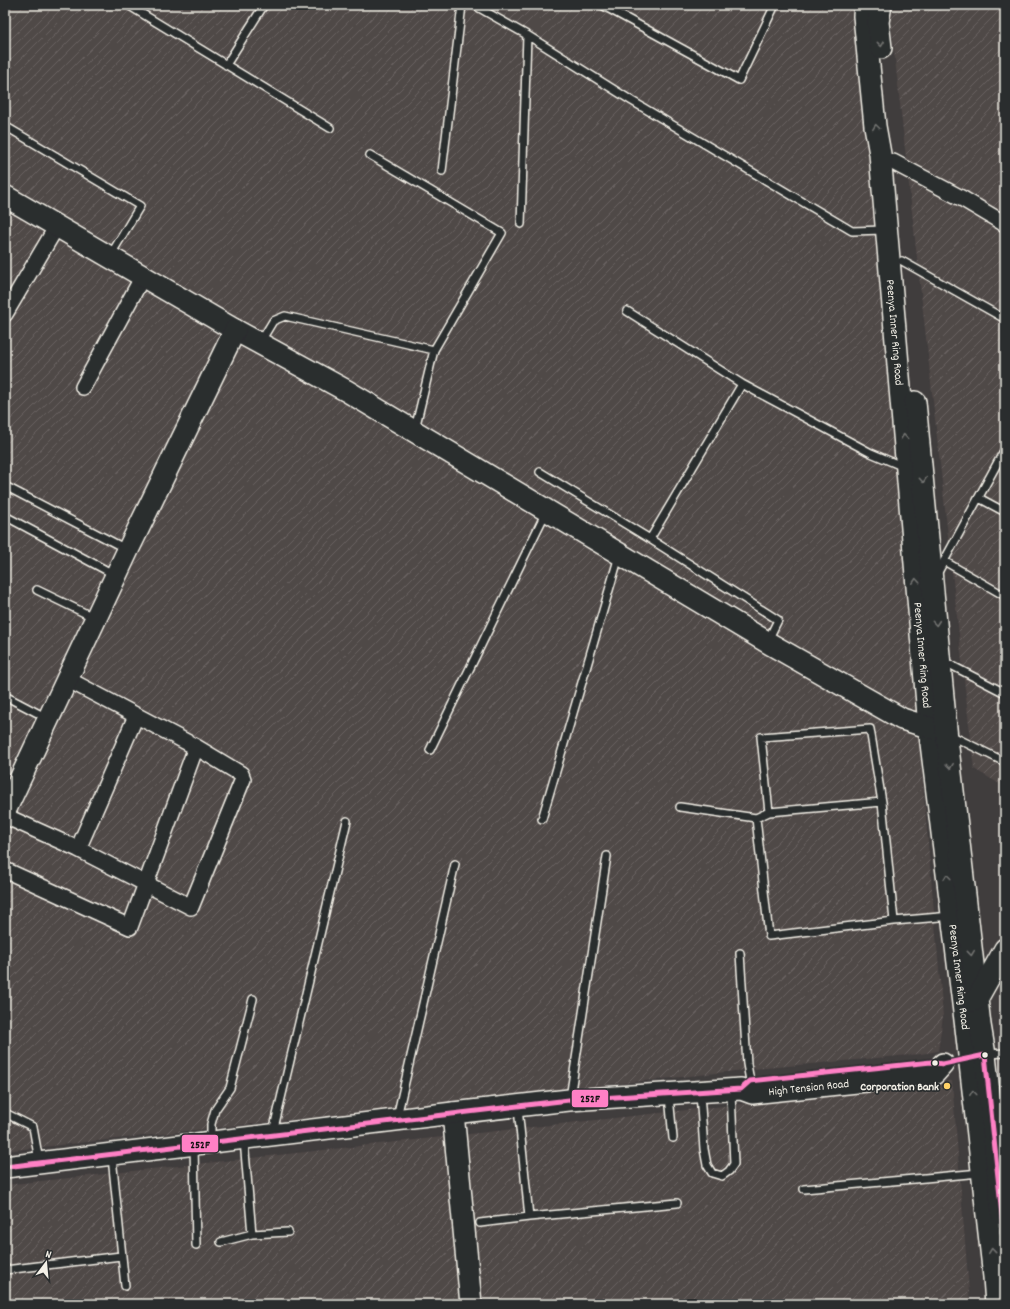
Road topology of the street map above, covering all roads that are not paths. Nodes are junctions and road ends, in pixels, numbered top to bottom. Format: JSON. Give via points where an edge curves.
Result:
{"nodes":[{"id":1,"x":128,"y":5,"type":"edge"},
{"id":2,"x":264,"y":5,"type":"edge"},
{"id":3,"x":462,"y":5,"type":"edge"},
{"id":4,"x":474,"y":5,"type":"edge"},
{"id":5,"x":602,"y":5,"type":"edge"},
{"id":6,"x":775,"y":5,"type":"edge"},
{"id":7,"x":865,"y":5,"type":"edge"},
{"id":8,"x":881,"y":5,"type":"edge"},
{"id":9,"x":527,"y":35,"type":"junction"},
{"id":10,"x":226,"y":65,"type":"junction"},
{"id":11,"x":5,"y":126,"type":"edge"},
{"id":12,"x":330,"y":128,"type":"dead end"},
{"id":13,"x":370,"y":154,"type":"dead end"},
{"id":14,"x":893,"y":162,"type":"junction"},
{"id":15,"x":442,"y":171,"type":"dead end"},
{"id":16,"x":5,"y":196,"type":"edge"},
{"id":17,"x":522,"y":224,"type":"dead end"},
{"id":18,"x":1005,"y":224,"type":"edge"},
{"id":19,"x":57,"y":226,"type":"junction"},
{"id":20,"x":886,"y":230,"type":"junction"},
{"id":21,"x":109,"y":257,"type":"junction"},
{"id":22,"x":902,"y":261,"type":"junction"},
{"id":23,"x":143,"y":276,"type":"junction"},
{"id":24,"x":627,"y":311,"type":"dead end"},
{"id":25,"x":5,"y":314,"type":"edge"},
{"id":26,"x":1005,"y":319,"type":"edge"},
{"id":27,"x":235,"y":330,"type":"junction"},
{"id":28,"x":260,"y":343,"type":"junction"},
{"id":29,"x":434,"y":350,"type":"junction"},
{"id":30,"x":742,"y":384,"type":"junction"},
{"id":31,"x":83,"y":387,"type":"dead end"},
{"id":32,"x":414,"y":431,"type":"junction"},
{"id":33,"x":1005,"y":450,"type":"edge"},
{"id":34,"x":906,"y":468,"type":"junction"},
{"id":35,"x":540,"y":472,"type":"dead end"},
{"id":36,"x":5,"y":486,"type":"edge"},
{"id":37,"x":979,"y":498,"type":"junction"},
{"id":38,"x":546,"y":510,"type":"junction"},
{"id":39,"x":1005,"y":512,"type":"edge"},
{"id":40,"x":5,"y":516,"type":"edge"},
{"id":41,"x":650,"y":539,"type":"junction"},
{"id":42,"x":128,"y":550,"type":"junction"},
{"id":43,"x":620,"y":554,"type":"junction"},
{"id":44,"x":944,"y":561,"type":"junction"},
{"id":45,"x":117,"y":576,"type":"junction"},
{"id":46,"x":932,"y":582,"type":"junction"},
{"id":47,"x":37,"y":590,"type":"dead end"},
{"id":48,"x":1005,"y":596,"type":"edge"},
{"id":49,"x":96,"y":619,"type":"junction"},
{"id":50,"x":766,"y":642,"type":"junction"},
{"id":51,"x":939,"y":659,"type":"junction"},
{"id":52,"x":68,"y":679,"type":"junction"},
{"id":53,"x":1005,"y":693,"type":"edge"},
{"id":54,"x":5,"y":696,"type":"edge"},
{"id":55,"x":935,"y":706,"type":"junction"},
{"id":56,"x":136,"y":716,"type":"junction"},
{"id":57,"x":49,"y":719,"type":"junction"},
{"id":58,"x":937,"y":730,"type":"junction"},
{"id":59,"x":196,"y":747,"type":"junction"},
{"id":60,"x":430,"y":750,"type":"dead end"},
{"id":61,"x":1005,"y":762,"type":"edge"},
{"id":62,"x":882,"y":802,"type":"junction"},
{"id":63,"x":680,"y":807,"type":"dead end"},
{"id":64,"x":5,"y":811,"type":"edge"},
{"id":65,"x":769,"y":812,"type":"junction"},
{"id":66,"x":5,"y":816,"type":"edge"},
{"id":67,"x":756,"y":818,"type":"junction"},
{"id":68,"x":542,"y":819,"type":"dead end"},
{"id":69,"x":347,"y":821,"type":"dead end"},
{"id":70,"x":78,"y":849,"type":"junction"},
{"id":71,"x":607,"y":856,"type":"dead end"},
{"id":72,"x":455,"y":864,"type":"dead end"},
{"id":73,"x":5,"y":870,"type":"edge"},
{"id":74,"x":147,"y":883,"type":"junction"},
{"id":75,"x":952,"y":916,"type":"junction"},
{"id":76,"x":894,"y":921,"type":"junction"},
{"id":77,"x":1005,"y":949,"type":"edge"},
{"id":78,"x":740,"y":953,"type":"dead end"},
{"id":79,"x":1005,"y":976,"type":"edge"},
{"id":80,"x":253,"y":999,"type":"dead end"},
{"id":81,"x":970,"y":1002,"type":"junction"},
{"id":82,"x":973,"y":1026,"type":"junction"},
{"id":83,"x":986,"y":1055,"type":"edge"},
{"id":84,"x":741,"y":1087,"type":"junction"},
{"id":85,"x":700,"y":1092,"type":"junction"},
{"id":86,"x":669,"y":1093,"type":"junction"},
{"id":87,"x":570,"y":1100,"type":"junction"},
{"id":88,"x":518,"y":1105,"type":"junction"},
{"id":89,"x":453,"y":1112,"type":"junction"},
{"id":90,"x":5,"y":1113,"type":"edge"},
{"id":91,"x":396,"y":1120,"type":"junction"},
{"id":92,"x":272,"y":1134,"type":"junction"},
{"id":93,"x":244,"y":1138,"type":"junction"},
{"id":94,"x":673,"y":1138,"type":"dead end"},
{"id":95,"x":202,"y":1143,"type":"junction"},
{"id":96,"x":1000,"y":1153,"type":"edge"},
{"id":97,"x":112,"y":1155,"type":"junction"},
{"id":98,"x":39,"y":1163,"type":"junction"},
{"id":99,"x":5,"y":1167,"type":"edge"},
{"id":100,"x":983,"y":1173,"type":"junction"},
{"id":101,"x":804,"y":1189,"type":"dead end"},
{"id":102,"x":677,"y":1203,"type":"dead end"},
{"id":103,"x":1003,"y":1211,"type":"edge"},
{"id":104,"x":529,"y":1217,"type":"junction"},
{"id":105,"x":480,"y":1223,"type":"dead end"},
{"id":106,"x":288,"y":1232,"type":"dead end"},
{"id":107,"x":252,"y":1234,"type":"junction"},
{"id":108,"x":221,"y":1242,"type":"dead end"},
{"id":109,"x":1005,"y":1243,"type":"edge"},
{"id":110,"x":196,"y":1245,"type":"dead end"},
{"id":111,"x":121,"y":1256,"type":"junction"},
{"id":112,"x":5,"y":1270,"type":"edge"},
{"id":113,"x":125,"y":1286,"type":"dead end"},
{"id":114,"x":471,"y":1304,"type":"edge"},
{"id":115,"x":996,"y":1304,"type":"edge"}],
"edges":[{"from":1,"to":10,"type":"lane"},
{"from":2,"to":10,"type":"lane"},
{"from":3,"to":15,"type":"lane"},
{"from":4,"to":9,"type":"lane"},
{"from":5,"to":6,"type":"lane","via":[[739,80]]},
{"from":20,"to":7,"type":"main road","name":"Peenya Inner Ring Road","one_way":true,"via":[[864,16]]},
{"from":8,"to":14,"type":"main road","name":"Peenya Inner Ring Road","one_way":true,"via":[[878,22]]},
{"from":9,"to":17,"type":"lane"},
{"from":9,"to":20,"type":"lane","via":[[632,101],[852,231]]},
{"from":10,"to":12,"type":"lane"},
{"from":11,"to":21,"type":"lane","via":[[140,206]]},
{"from":13,"to":29,"type":"lane","via":[[502,233]]},
{"from":14,"to":18,"type":"street"},
{"from":14,"to":22,"type":"main road","name":"Peenya Inner Ring Road"},
{"from":16,"to":19,"type":"main road"},
{"from":19,"to":21,"type":"main road"},
{"from":19,"to":25,"type":"street"},
{"from":34,"to":20,"type":"main road","name":"Peenya Inner Ring Road","one_way":true},
{"from":21,"to":23,"type":"main road"},
{"from":22,"to":26,"type":"lane"},
{"from":22,"to":46,"type":"main road","name":"Peenya Inner Ring Road","one_way":true},
{"from":23,"to":27,"type":"main road"},
{"from":23,"to":31,"type":"street"},
{"from":24,"to":30,"type":"lane"},
{"from":27,"to":28,"type":"main road"},
{"from":27,"to":42,"type":"main road"},
{"from":28,"to":29,"type":"lane","via":[[273,321],[285,316]]},
{"from":28,"to":32,"type":"main road"},
{"from":29,"to":32,"type":"lane"},
{"from":30,"to":34,"type":"lane","via":[[871,453]]},
{"from":30,"to":41,"type":"lane"},
{"from":32,"to":38,"type":"main road"},
{"from":33,"to":37,"type":"lane"},
{"from":55,"to":34,"type":"main road","name":"Peenya Inner Ring Road","one_way":true},
{"from":35,"to":41,"type":"lane"},
{"from":36,"to":42,"type":"lane"},
{"from":37,"to":39,"type":"lane"},
{"from":37,"to":44,"type":"lane"},
{"from":38,"to":43,"type":"main road"},
{"from":38,"to":60,"type":"lane"},
{"from":40,"to":45,"type":"lane"},
{"from":41,"to":50,"type":"lane","via":[[778,620]]},
{"from":42,"to":45,"type":"main road"},
{"from":43,"to":50,"type":"main road"},
{"from":43,"to":68,"type":"lane"},
{"from":44,"to":46,"type":"lane"},
{"from":44,"to":48,"type":"lane"},
{"from":45,"to":49,"type":"main road"},
{"from":46,"to":51,"type":"main road","name":"Peenya Inner Ring Road","one_way":true},
{"from":47,"to":49,"type":"lane"},
{"from":49,"to":52,"type":"main road"},
{"from":50,"to":58,"type":"main road","via":[[902,718]]},
{"from":51,"to":53,"type":"lane"},
{"from":51,"to":55,"type":"main road","name":"Peenya Inner Ring Road"},
{"from":52,"to":56,"type":"street"},
{"from":52,"to":57,"type":"main road"},
{"from":54,"to":57,"type":"lane"},
{"from":55,"to":58,"type":"main road","name":"Peenya Inner Ring Road"},
{"from":56,"to":59,"type":"street"},
{"from":56,"to":70,"type":"street"},
{"from":57,"to":64,"type":"main road"},
{"from":58,"to":61,"type":"lane"},
{"from":75,"to":58,"type":"main road","name":"Peenya Inner Ring Road","one_way":true},
{"from":58,"to":81,"type":"main road","name":"Peenya Inner Ring Road","one_way":true},
{"from":59,"to":74,"type":"street"},
{"from":59,"to":74,"type":"street","via":[[241,774],[243,779],[191,908]]},
{"from":62,"to":65,"type":"lane"},
{"from":62,"to":65,"type":"lane","via":[[870,729],[761,737]]},
{"from":62,"to":76,"type":"lane"},
{"from":63,"to":67,"type":"lane"},
{"from":65,"to":67,"type":"lane"},
{"from":66,"to":70,"type":"street"},
{"from":67,"to":76,"type":"lane","via":[[770,936]]},
{"from":69,"to":92,"type":"lane"},
{"from":70,"to":74,"type":"street"},
{"from":71,"to":87,"type":"lane"},
{"from":72,"to":91,"type":"lane"},
{"from":73,"to":74,"type":"street","via":[[130,927]]},
{"from":75,"to":76,"type":"lane"},
{"from":75,"to":81,"type":"main road","name":"Peenya Inner Ring Road"},
{"from":77,"to":81,"type":"main road"},
{"from":78,"to":84,"type":"lane","via":[[747,1064]]},
{"from":79,"to":82,"type":"main road"},
{"from":80,"to":95,"type":"lane","via":[[230,1088],[215,1110]]},
{"from":81,"to":82,"type":"main road","name":"Peenya Inner Ring Road"},
{"from":82,"to":83,"type":"main road","name":"Peenya Inner Ring Road"},
{"from":83,"to":84,"type":"main road","name":"High Tension Road","via":[[943,1064],[934,1074],[752,1093]]},
{"from":83,"to":96,"type":"main road","name":"Peenya Inner Ring Road"},
{"from":100,"to":83,"type":"main road","name":"Peenya Inner Ring Road","one_way":true},
{"from":84,"to":85,"type":"main road","name":"High Tension Road"},
{"from":84,"to":85,"type":"lane","via":[[734,1164],[722,1176],[712,1173],[707,1165]]},
{"from":85,"to":86,"type":"main road","name":"High Tension Road"},
{"from":86,"to":87,"type":"main road","name":"High Tension Road"},
{"from":86,"to":94,"type":"lane"},
{"from":87,"to":88,"type":"main road","name":"High Tension Road"},
{"from":88,"to":89,"type":"main road","name":"High Tension Road"},
{"from":88,"to":104,"type":"lane"},
{"from":89,"to":91,"type":"main road","name":"High Tension Road"},
{"from":89,"to":114,"type":"main road"},
{"from":90,"to":98,"type":"lane","via":[[33,1127]]},
{"from":91,"to":92,"type":"main road","name":"High Tension Road"},
{"from":92,"to":93,"type":"main road","name":"High Tension Road"},
{"from":93,"to":95,"type":"main road","name":"High Tension Road"},
{"from":93,"to":107,"type":"lane"},
{"from":95,"to":97,"type":"main road","name":"High Tension Road"},
{"from":95,"to":110,"type":"lane"},
{"from":96,"to":103,"type":"main road","name":"Peenya Inner Ring Road"},
{"from":97,"to":98,"type":"main road","name":"High Tension Road"},
{"from":97,"to":111,"type":"lane"},
{"from":98,"to":99,"type":"main road","name":"High Tension Road"},
{"from":100,"to":101,"type":"lane"},
{"from":115,"to":100,"type":"main road","name":"Peenya Inner Ring Road","one_way":true},
{"from":102,"to":104,"type":"lane"},
{"from":103,"to":109,"type":"main road","name":"Peenya Inner Ring Road"},
{"from":104,"to":105,"type":"lane"},
{"from":106,"to":107,"type":"lane"},
{"from":107,"to":108,"type":"lane"},
{"from":111,"to":112,"type":"lane"},
{"from":111,"to":113,"type":"lane"}]}
